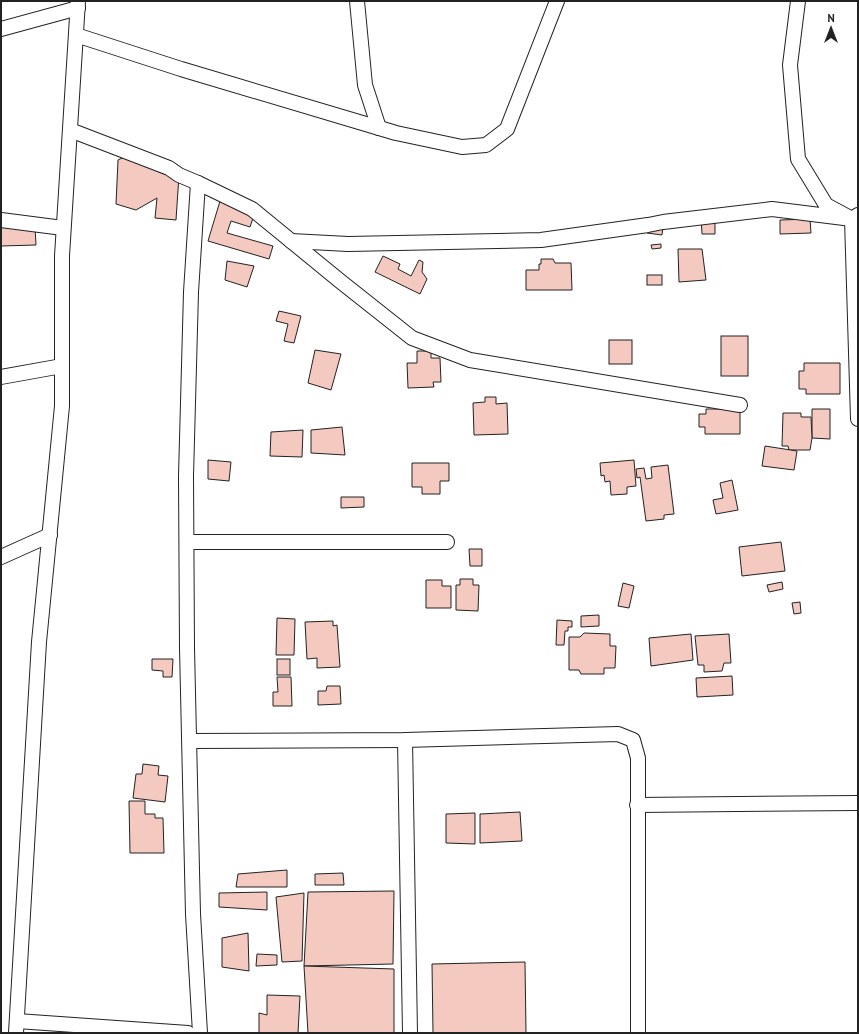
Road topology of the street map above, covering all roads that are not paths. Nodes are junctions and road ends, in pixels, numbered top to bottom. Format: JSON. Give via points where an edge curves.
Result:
{"nodes":[{"id":1,"x":357,"y":1,"type":"edge"},
{"id":2,"x":557,"y":1,"type":"edge"},
{"id":3,"x":798,"y":1,"type":"edge"},
{"id":4,"x":78,"y":5,"type":"edge"},
{"id":5,"x":1,"y":29,"type":"edge"},
{"id":6,"x":76,"y":35,"type":"junction"},
{"id":7,"x":379,"y":128,"type":"junction"},
{"id":8,"x":70,"y":130,"type":"junction"},
{"id":9,"x":198,"y":182,"type":"junction"},
{"id":10,"x":855,"y":217,"type":"edge"},
{"id":11,"x":1,"y":220,"type":"edge"},
{"id":12,"x":63,"y":228,"type":"junction"},
{"id":13,"x":291,"y":241,"type":"junction"},
{"id":14,"x":62,"y":366,"type":"junction"},
{"id":15,"x":1,"y":377,"type":"edge"},
{"id":16,"x":740,"y":405,"type":"dead end"},
{"id":17,"x":858,"y":419,"type":"edge"},
{"id":18,"x":50,"y":535,"type":"junction"},
{"id":19,"x":187,"y":542,"type":"junction"},
{"id":20,"x":447,"y":542,"type":"dead end"},
{"id":21,"x":1,"y":557,"type":"edge"},
{"id":22,"x":404,"y":740,"type":"junction"},
{"id":23,"x":190,"y":741,"type":"junction"},
{"id":24,"x":858,"y":803,"type":"edge"},
{"id":25,"x":637,"y":805,"type":"junction"},
{"id":26,"x":17,"y":1027,"type":"edge"},
{"id":27,"x":188,"y":1033,"type":"edge"},
{"id":28,"x":200,"y":1033,"type":"edge"},
{"id":29,"x":410,"y":1033,"type":"edge"},
{"id":30,"x":638,"y":1033,"type":"edge"}],
"edges":[{"from":1,"to":7,"type":"street","via":[[365,85]]},
{"from":2,"to":7,"type":"street","via":[[508,129],[486,145],[462,147]]},
{"from":3,"to":10,"type":"street","via":[[790,65],[798,159],[826,205]]},
{"from":4,"to":5,"type":"street"},
{"from":4,"to":6,"type":"street"},
{"from":6,"to":7,"type":"street"},
{"from":6,"to":8,"type":"street"},
{"from":8,"to":9,"type":"street","via":[[169,168]]},
{"from":8,"to":12,"type":"street"},
{"from":9,"to":13,"type":"street","via":[[252,210]]},
{"from":9,"to":19,"type":"street","via":[[190,292]]},
{"from":10,"to":13,"type":"street","via":[[772,210],[663,222],[541,240],[348,244]]},
{"from":10,"to":17,"type":"street"},
{"from":11,"to":12,"type":"street"},
{"from":12,"to":14,"type":"street"},
{"from":13,"to":16,"type":"street","via":[[412,338],[470,360]]},
{"from":14,"to":15,"type":"street"},
{"from":14,"to":18,"type":"street","via":[[62,406]]},
{"from":18,"to":21,"type":"street"},
{"from":18,"to":26,"type":"street","via":[[39,642]]},
{"from":19,"to":20,"type":"street"},
{"from":19,"to":23,"type":"street"},
{"from":22,"to":23,"type":"street"},
{"from":22,"to":25,"type":"street","via":[[618,734],[633,740],[638,758]]},
{"from":22,"to":29,"type":"street"},
{"from":23,"to":28,"type":"street","via":[[193,914]]},
{"from":24,"to":25,"type":"street"},
{"from":25,"to":30,"type":"street"},
{"from":26,"to":27,"type":"street"}]}
